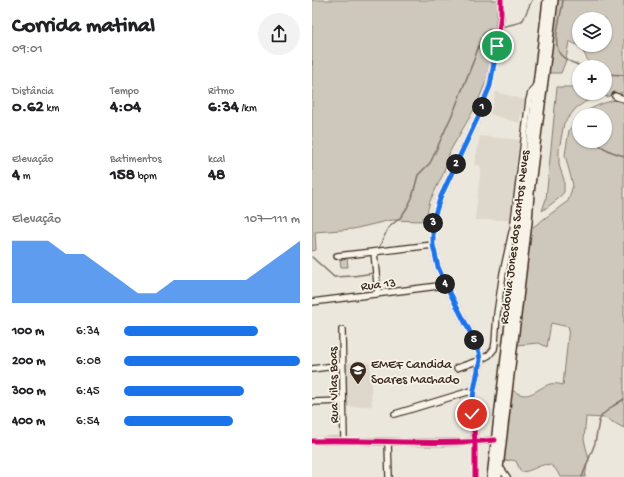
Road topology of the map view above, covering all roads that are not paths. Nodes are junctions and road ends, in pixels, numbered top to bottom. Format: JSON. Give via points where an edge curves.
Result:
{"nodes":[{"id":1,"x":501,"y":0,"type":"edge"},
{"id":2,"x":547,"y":0,"type":"edge"},
{"id":3,"x":554,"y":0,"type":"edge"},
{"id":4,"x":538,"y":82,"type":"junction"},
{"id":5,"x":615,"y":96,"type":"dead end"},
{"id":6,"x":624,"y":99,"type":"edge"},
{"id":7,"x":521,"y":222,"type":"junction"},
{"id":8,"x":512,"y":232,"type":"junction"},
{"id":9,"x":433,"y":245,"type":"junction"},
{"id":10,"x":374,"y":252,"type":"junction"},
{"id":11,"x":337,"y":256,"type":"dead end"},
{"id":12,"x":446,"y":285,"type":"junction"},
{"id":13,"x":378,"y":294,"type":"junction"},
{"id":14,"x":312,"y":302,"type":"edge"},
{"id":15,"x":342,"y":330,"type":"dead end"},
{"id":16,"x":480,"y":360,"type":"junction"},
{"id":17,"x":342,"y":365,"type":"junction"},
{"id":18,"x":457,"y":368,"type":"dead end"},
{"id":19,"x":312,"y":369,"type":"edge"},
{"id":20,"x":474,"y":390,"type":"junction"},
{"id":21,"x":312,"y":402,"type":"edge"},
{"id":22,"x":343,"y":402,"type":"junction"},
{"id":23,"x":395,"y":414,"type":"dead end"},
{"id":24,"x":495,"y":440,"type":"junction"},
{"id":25,"x":312,"y":441,"type":"edge"},
{"id":26,"x":344,"y":441,"type":"junction"},
{"id":27,"x":388,"y":442,"type":"junction"},
{"id":28,"x":475,"y":442,"type":"junction"},
{"id":29,"x":496,"y":466,"type":"junction"},
{"id":30,"x":388,"y":477,"type":"edge"},
{"id":31,"x":475,"y":477,"type":"edge"},
{"id":32,"x":491,"y":477,"type":"edge"},
{"id":33,"x":498,"y":477,"type":"edge"},
{"id":34,"x":507,"y":477,"type":"edge"}],
"edges":[{"from":1,"to":9,"type":"street","via":[[499,32],[490,86],[437,208],[433,220]]},
{"from":2,"to":4,"type":"main road","name":"Rodovia Jones dos Santos Neves"},
{"from":3,"to":29,"type":"main road","name":"Rodovia Jones dos Santos Neves"},
{"from":4,"to":7,"type":"main road","name":"Rodovia Jones dos Santos Neves"},
{"from":4,"to":8,"type":"street","via":[[529,100]]},
{"from":5,"to":6,"type":"street"},
{"from":7,"to":8,"type":"street"},
{"from":7,"to":24,"type":"main road","name":"Rodovia Jones dos Santos Neves"},
{"from":8,"to":16,"type":"street","via":[[503,273],[494,348],[489,355]]},
{"from":9,"to":10,"type":"street"},
{"from":9,"to":12,"type":"street","via":[[438,267]]},
{"from":10,"to":11,"type":"street"},
{"from":10,"to":13,"type":"street"},
{"from":12,"to":13,"type":"street","name":"Rua 13"},
{"from":12,"to":16,"type":"street","via":[[478,350]]},
{"from":13,"to":14,"type":"street","name":"Rua 13"},
{"from":15,"to":17,"type":"street","name":"Rua Vilas Boas"},
{"from":16,"to":18,"type":"street"},
{"from":16,"to":20,"type":"street"},
{"from":17,"to":19,"type":"street"},
{"from":17,"to":22,"type":"street","name":"Rua Vilas Boas"},
{"from":20,"to":23,"type":"street"},
{"from":20,"to":28,"type":"street","via":[[472,406]]},
{"from":21,"to":22,"type":"street"},
{"from":22,"to":26,"type":"street","name":"Rua Vilas Boas"},
{"from":24,"to":28,"type":"street"},
{"from":24,"to":29,"type":"main road","name":"Rodovia Jones dos Santos Neves"},
{"from":25,"to":26,"type":"street"},
{"from":26,"to":27,"type":"street"},
{"from":27,"to":28,"type":"street"},
{"from":27,"to":30,"type":"street"},
{"from":28,"to":31,"type":"street"},
{"from":29,"to":32,"type":"main road","name":"Rodovia Jones dos Santos Neves"},
{"from":29,"to":33,"type":"main road","name":"Rodovia Jones dos Santos Neves"},
{"from":29,"to":34,"type":"street"}]}
